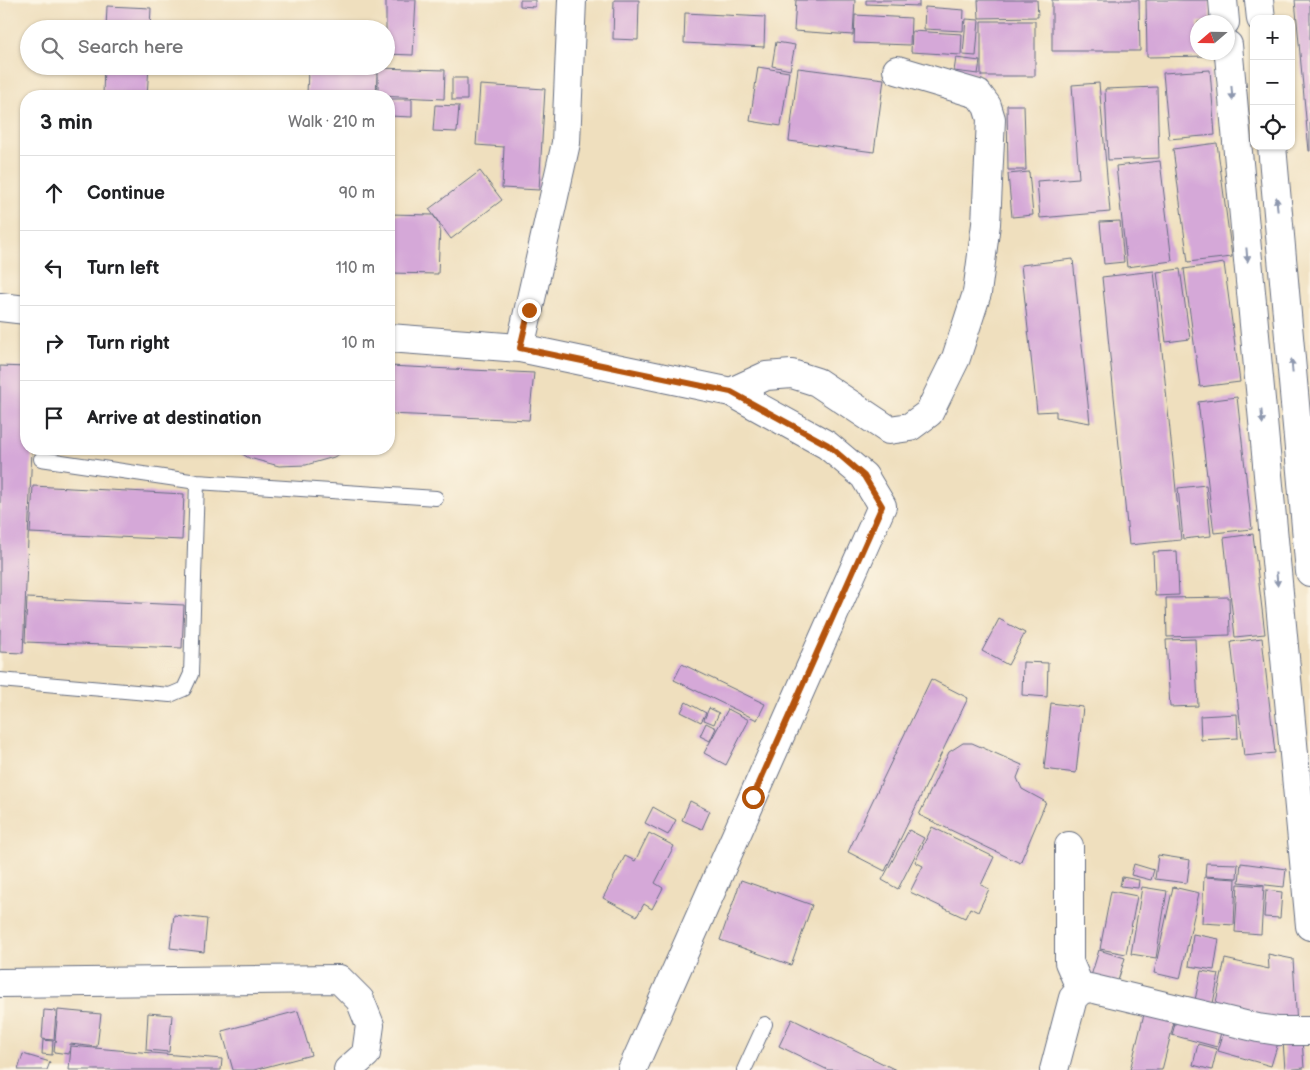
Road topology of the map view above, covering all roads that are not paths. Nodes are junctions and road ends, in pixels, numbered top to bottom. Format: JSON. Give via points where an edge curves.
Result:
{"nodes":[{"id":1,"x":572,"y":0,"type":"edge"},
{"id":2,"x":1223,"y":0,"type":"edge"},
{"id":3,"x":1259,"y":0,"type":"edge"},
{"id":4,"x":1224,"y":15,"type":"edge"},
{"id":5,"x":1260,"y":15,"type":"edge"},
{"id":6,"x":1229,"y":60,"type":"edge"},
{"id":7,"x":897,"y":70,"type":"dead end"},
{"id":8,"x":1272,"y":150,"type":"edge"},
{"id":9,"x":0,"y":308,"type":"edge"},
{"id":10,"x":20,"y":310,"type":"edge"},
{"id":11,"x":395,"y":338,"type":"edge"},
{"id":12,"x":520,"y":348,"type":"junction"},
{"id":13,"x":731,"y":392,"type":"junction"},
{"id":14,"x":42,"y":459,"type":"dead end"},
{"id":15,"x":197,"y":482,"type":"junction"},
{"id":16,"x":436,"y":498,"type":"dead end"},
{"id":17,"x":1310,"y":572,"type":"edge"},
{"id":18,"x":0,"y":680,"type":"edge"},
{"id":19,"x":1069,"y":846,"type":"dead end"},
{"id":20,"x":1307,"y":854,"type":"edge"},
{"id":21,"x":1310,"y":926,"type":"edge"},
{"id":22,"x":0,"y":983,"type":"edge"},
{"id":23,"x":1081,"y":990,"type":"junction"},
{"id":24,"x":765,"y":1024,"type":"dead end"},
{"id":25,"x":1310,"y":1031,"type":"edge"},
{"id":26,"x":348,"y":1070,"type":"edge"},
{"id":27,"x":632,"y":1070,"type":"edge"},
{"id":28,"x":744,"y":1070,"type":"edge"},
{"id":29,"x":1054,"y":1070,"type":"edge"}],
"edges":[{"from":1,"to":12,"type":"street","via":[[566,143]]},
{"from":2,"to":4,"type":"street"},
{"from":3,"to":5,"type":"street"},
{"from":6,"to":20,"type":"street","one_way":true},
{"from":7,"to":13,"type":"street","via":[[978,94],[991,119],[986,224],[977,294],[956,358],[929,413],[910,427],[889,430],[817,382],[792,374],[766,376]]},
{"from":17,"to":8,"type":"street","one_way":true},
{"from":9,"to":10,"type":"street"},
{"from":11,"to":12,"type":"street"},
{"from":12,"to":13,"type":"street"},
{"from":13,"to":27,"type":"street","via":[[828,445],[864,476],[882,506]]},
{"from":14,"to":15,"type":"lane"},
{"from":15,"to":16,"type":"lane"},
{"from":15,"to":18,"type":"lane","via":[[191,674],[184,689],[170,696]]},
{"from":19,"to":23,"type":"street","via":[[1069,962]]},
{"from":20,"to":21,"type":"street"},
{"from":22,"to":26,"type":"street","via":[[339,979],[360,1000],[370,1024],[366,1054]]},
{"from":23,"to":25,"type":"street","via":[[1090,988],[1278,1032]]},
{"from":23,"to":29,"type":"street","via":[[1073,998]]},
{"from":24,"to":28,"type":"lane"}]}
